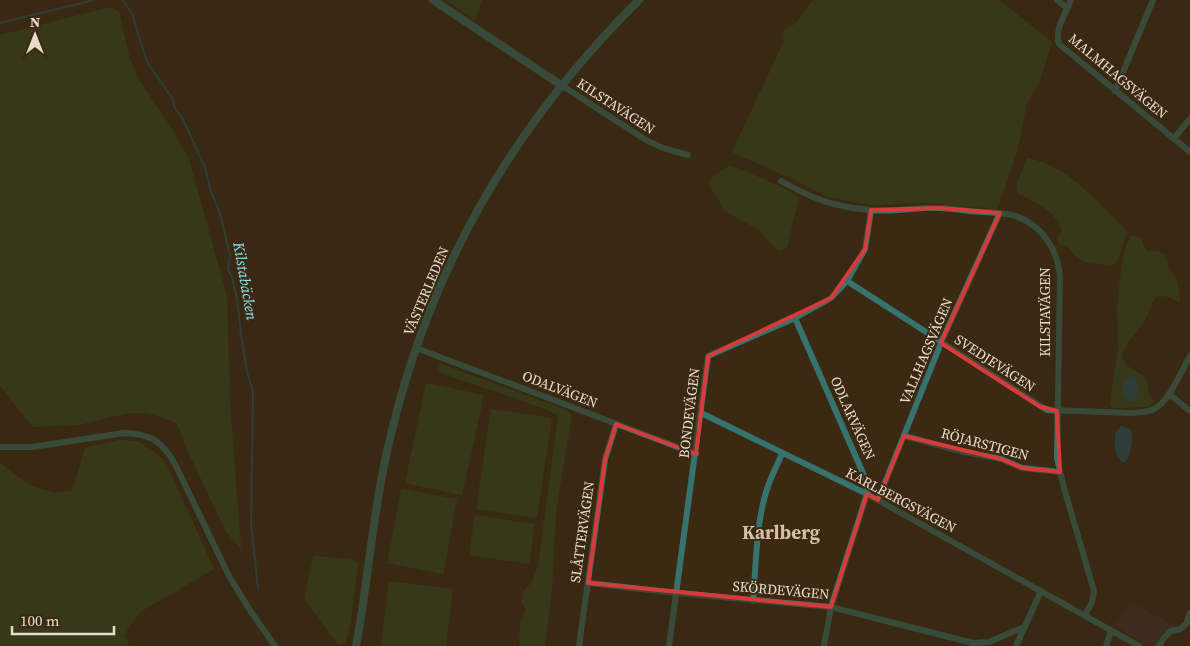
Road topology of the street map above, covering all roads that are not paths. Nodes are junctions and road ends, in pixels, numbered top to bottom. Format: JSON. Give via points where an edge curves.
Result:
{"nodes":[{"id":1,"x":433,"y":0,"type":"edge"},
{"id":2,"x":639,"y":0,"type":"edge"},
{"id":3,"x":1057,"y":0,"type":"edge"},
{"id":4,"x":1071,"y":0,"type":"edge"},
{"id":5,"x":1153,"y":0,"type":"edge"},
{"id":6,"x":1068,"y":8,"type":"junction"},
{"id":7,"x":561,"y":85,"type":"junction"},
{"id":8,"x":1115,"y":91,"type":"junction"},
{"id":9,"x":1190,"y":119,"type":"edge"},
{"id":10,"x":1174,"y":138,"type":"junction"},
{"id":11,"x":1190,"y":152,"type":"edge"},
{"id":12,"x":688,"y":155,"type":"dead end"},
{"id":13,"x":781,"y":181,"type":"dead end"},
{"id":14,"x":871,"y":210,"type":"junction"},
{"id":15,"x":1000,"y":213,"type":"junction"},
{"id":16,"x":847,"y":281,"type":"junction"},
{"id":17,"x":795,"y":318,"type":"junction"},
{"id":18,"x":941,"y":343,"type":"junction"},
{"id":19,"x":416,"y":348,"type":"junction"},
{"id":20,"x":1190,"y":356,"type":"edge"},
{"id":21,"x":1168,"y":394,"type":"junction"},
{"id":22,"x":1058,"y":411,"type":"junction"},
{"id":23,"x":1190,"y":411,"type":"edge"},
{"id":24,"x":701,"y":412,"type":"junction"},
{"id":25,"x":616,"y":424,"type":"junction"},
{"id":26,"x":904,"y":436,"type":"junction"},
{"id":27,"x":0,"y":447,"type":"edge"},
{"id":28,"x":696,"y":454,"type":"junction"},
{"id":29,"x":782,"y":454,"type":"junction"},
{"id":30,"x":1060,"y":472,"type":"junction"},
{"id":31,"x":867,"y":494,"type":"junction"},
{"id":32,"x":878,"y":500,"type":"junction"},
{"id":33,"x":588,"y":583,"type":"junction"},
{"id":34,"x":1041,"y":591,"type":"junction"},
{"id":35,"x":677,"y":593,"type":"junction"},
{"id":36,"x":753,"y":601,"type":"junction"},
{"id":37,"x":831,"y":607,"type":"junction"},
{"id":38,"x":1190,"y":613,"type":"edge"},
{"id":39,"x":1085,"y":615,"type":"junction"},
{"id":40,"x":1024,"y":627,"type":"junction"},
{"id":41,"x":1111,"y":631,"type":"junction"},
{"id":42,"x":276,"y":646,"type":"edge"},
{"id":43,"x":356,"y":646,"type":"edge"},
{"id":44,"x":579,"y":646,"type":"edge"},
{"id":45,"x":669,"y":646,"type":"edge"},
{"id":46,"x":824,"y":646,"type":"edge"},
{"id":47,"x":1016,"y":646,"type":"edge"},
{"id":48,"x":1106,"y":646,"type":"edge"},
{"id":49,"x":1139,"y":646,"type":"edge"},
{"id":50,"x":1159,"y":646,"type":"edge"}],
"edges":[{"from":1,"to":7,"type":"street"},
{"from":2,"to":7,"type":"street","name":"VÄSTERLEDEN"},
{"from":3,"to":6,"type":"street"},
{"from":4,"to":6,"type":"street","name":"MALMHAGSVÄGEN"},
{"from":5,"to":8,"type":"street"},
{"from":6,"to":8,"type":"street","name":"MALMHAGSVÄGEN","via":[[1058,32],[1059,44]]},
{"from":7,"to":12,"type":"street","name":"KILSTAVÄGEN","via":[[646,140]]},
{"from":7,"to":19,"type":"street","name":"VÄSTERLEDEN","via":[[513,151],[475,214],[443,278]]},
{"from":8,"to":10,"type":"street","name":"MALMHAGSVÄGEN"},
{"from":9,"to":10,"type":"street"},
{"from":10,"to":11,"type":"street","name":"MALMHAGSVÄGEN"},
{"from":13,"to":14,"type":"street","name":"KILSTAVÄGEN","via":[[822,202]]},
{"from":14,"to":15,"type":"street","name":"KILSTAVÄGEN","via":[[940,208]]},
{"from":14,"to":16,"type":"street","name":"BONDEVÄGEN","via":[[865,249]]},
{"from":15,"to":18,"type":"street","name":"VALLHAGSVÄGEN"},
{"from":15,"to":22,"type":"street","name":"KILSTAVÄGEN","via":[[1022,219],[1041,232],[1059,263]]},
{"from":16,"to":17,"type":"street","name":"BONDEVÄGEN","via":[[826,302]]},
{"from":16,"to":18,"type":"street","name":"SVEDJEVÄGEN"},
{"from":17,"to":24,"type":"street","name":"BONDEVÄGEN","via":[[708,356]]},
{"from":17,"to":31,"type":"street","name":"ODLARVÄGEN","via":[[866,480]]},
{"from":18,"to":22,"type":"street","name":"SVEDJEVÄGEN","via":[[1039,406]]},
{"from":18,"to":26,"type":"street","name":"VALLHAGSVÄGEN"},
{"from":19,"to":25,"type":"street","name":"ODALVÄGEN"},
{"from":19,"to":43,"type":"street","name":"VÄSTERLEDEN","via":[[383,470]]},
{"from":20,"to":21,"type":"street","name":"SVEDJEVÄGEN"},
{"from":21,"to":22,"type":"street","name":"SVEDJEVÄGEN","via":[[1163,402],[1148,412]]},
{"from":21,"to":23,"type":"street"},
{"from":22,"to":30,"type":"street","name":"KILSTAVÄGEN","via":[[1056,442]]},
{"from":24,"to":28,"type":"street","name":"BONDEVÄGEN"},
{"from":24,"to":29,"type":"street","name":"KARLBERGSVÄGEN"},
{"from":25,"to":28,"type":"street","name":"ODALVÄGEN"},
{"from":25,"to":33,"type":"street","name":"SLÅTTERVÄGEN","via":[[605,459]]},
{"from":26,"to":30,"type":"street","name":"RÖJARSTIGEN","via":[[993,457],[1022,468]]},
{"from":26,"to":32,"type":"street","name":"VALLHAGSVÄGEN"},
{"from":27,"to":42,"type":"street","via":[[32,446],[124,433],[149,436],[159,443],[175,464],[229,576]]},
{"from":28,"to":35,"type":"street","name":"BONDEVÄGEN"},
{"from":29,"to":31,"type":"street","name":"KARLBERGSVÄGEN"},
{"from":29,"to":36,"type":"street","via":[[764,500]]},
{"from":30,"to":39,"type":"street","name":"KILSTAVÄGEN","via":[[1094,592]]},
{"from":31,"to":32,"type":"street","name":"KARLBERGSVÄGEN"},
{"from":31,"to":37,"type":"street","name":"ODLARVÄGEN"},
{"from":32,"to":34,"type":"street","name":"KARLBERGSVÄGEN"},
{"from":33,"to":35,"type":"street","name":"SKÖRDEVÄGEN"},
{"from":33,"to":44,"type":"street","name":"SLÅTTERVÄGEN"},
{"from":34,"to":39,"type":"street","name":"KARLBERGSVÄGEN"},
{"from":34,"to":40,"type":"street"},
{"from":35,"to":36,"type":"street","name":"SKÖRDEVÄGEN"},
{"from":35,"to":45,"type":"street","name":"BONDEVÄGEN"},
{"from":36,"to":37,"type":"street","name":"SKÖRDEVÄGEN"},
{"from":37,"to":40,"type":"street","name":"SKÖRDEVÄGEN","via":[[973,643],[989,642]]},
{"from":37,"to":46,"type":"street","name":"ODLARVÄGEN"},
{"from":38,"to":50,"type":"street","via":[[1186,624],[1171,631]]},
{"from":39,"to":41,"type":"street"},
{"from":40,"to":47,"type":"street"},
{"from":41,"to":48,"type":"street"},
{"from":41,"to":49,"type":"street"}]}
